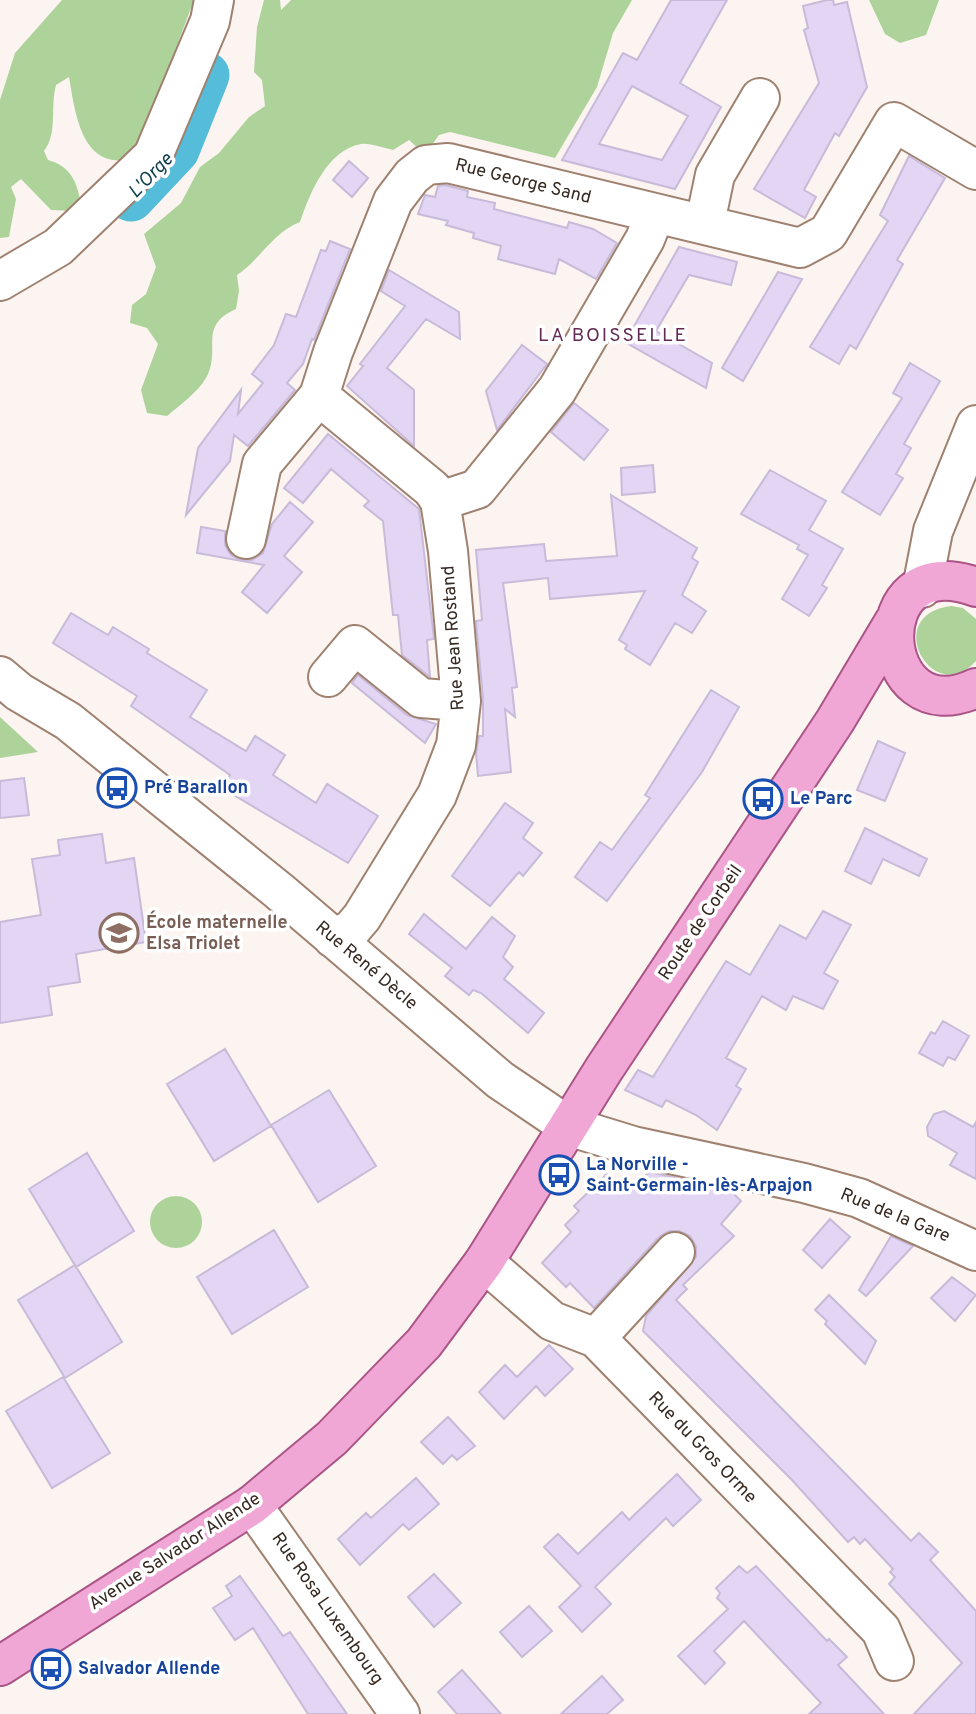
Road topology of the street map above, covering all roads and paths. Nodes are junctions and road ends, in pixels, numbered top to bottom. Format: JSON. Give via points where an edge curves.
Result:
{"nodes":[{"id":1,"x":214,"y":0,"type":"edge"},
{"id":2,"x":760,"y":98,"type":"dead end"},
{"id":3,"x":976,"y":170,"type":"edge"},
{"id":4,"x":655,"y":214,"type":"junction"},
{"id":5,"x":705,"y":223,"type":"junction"},
{"id":6,"x":0,"y":281,"type":"edge"},
{"id":7,"x":319,"y":396,"type":"junction"},
{"id":8,"x":976,"y":425,"type":"edge"},
{"id":9,"x":946,"y":499,"type":"junction"},
{"id":10,"x":440,"y":501,"type":"junction"},
{"id":11,"x":246,"y":539,"type":"dead end"},
{"id":12,"x":969,"y":585,"type":"edge"},
{"id":13,"x":922,"y":587,"type":"junction"},
{"id":14,"x":894,"y":622,"type":"junction"},
{"id":15,"x":0,"y":676,"type":"edge"},
{"id":16,"x":328,"y":677,"type":"dead end"},
{"id":17,"x":917,"y":685,"type":"junction"},
{"id":18,"x":976,"y":688,"type":"edge"},
{"id":19,"x":461,"y":701,"type":"junction"},
{"id":20,"x":835,"y":721,"type":"junction"},
{"id":21,"x":333,"y":938,"type":"junction"},
{"id":22,"x":568,"y":1126,"type":"junction"},
{"id":23,"x":976,"y":1251,"type":"edge"},
{"id":24,"x":675,"y":1252,"type":"dead end"},
{"id":25,"x":484,"y":1262,"type":"junction"},
{"id":26,"x":596,"y":1338,"type":"junction"},
{"id":27,"x":252,"y":1505,"type":"junction"},
{"id":28,"x":894,"y":1661,"type":"dead end"},
{"id":29,"x":0,"y":1666,"type":"edge"},
{"id":30,"x":400,"y":1714,"type":"edge"}],
"edges":[{"from":1,"to":6,"type":"street","via":[[210,21],[153,156],[58,247]]},
{"from":2,"to":5,"type":"street","via":[[715,175]]},
{"from":3,"to":5,"type":"street","name":"Rue George Sand","via":[[894,122],[828,233],[800,248]]},
{"from":4,"to":5,"type":"street","name":"Rue George Sand"},
{"from":4,"to":7,"type":"street","name":"Rue George Sand","via":[[448,163],[426,165],[393,201]]},
{"from":4,"to":10,"type":"street","via":[[557,390],[477,489]]},
{"from":7,"to":10,"type":"street","via":[[421,478]]},
{"from":7,"to":11,"type":"street","via":[[262,464]]},
{"from":8,"to":9,"type":"street"},
{"from":9,"to":12,"type":"street","via":[[951,550]]},
{"from":9,"to":13,"type":"street","via":[[933,531]]},
{"from":10,"to":19,"type":"street","name":"Rue Jean Rostand"},
{"from":12,"to":13,"type":"main road"},
{"from":13,"to":14,"type":"main road","name":"Route de Corbeil","via":[[900,608]]},
{"from":14,"to":17,"type":"main road","via":[[895,657]]},
{"from":14,"to":20,"type":"main road","name":"Route de Corbeil"},
{"from":15,"to":21,"type":"street","name":"Rue René Dècle","via":[[68,721]]},
{"from":16,"to":19,"type":"street","via":[[355,645],[421,698]]},
{"from":17,"to":18,"type":"main road","via":[[950,695]]},
{"from":17,"to":20,"type":"main road","via":[[878,694]]},
{"from":19,"to":21,"type":"street","name":"Rue Jean Rostand","via":[[456,745],[437,796],[362,917],[351,930]]},
{"from":20,"to":22,"type":"main road","name":"Route de Corbeil"},
{"from":21,"to":22,"type":"street","name":"Rue René Dècle","via":[[500,1080]]},
{"from":22,"to":23,"type":"street","name":"Rue de la Gare","via":[[634,1146],[859,1198]]},
{"from":22,"to":25,"type":"main road","name":"Avenue Salvador Allende"},
{"from":24,"to":26,"type":"street"},
{"from":25,"to":26,"type":"street","name":"Rue du Gros Orme","via":[[552,1321]]},
{"from":25,"to":27,"type":"main road","name":"Avenue Salvador Allende","via":[[424,1343],[378,1394]]},
{"from":26,"to":28,"type":"street","name":"Rue du Gros Orme","via":[[881,1630]]},
{"from":27,"to":29,"type":"main road","name":"Avenue Salvador Allende"},
{"from":27,"to":30,"type":"street","name":"Rue Rosa Luxembourg"}]}
